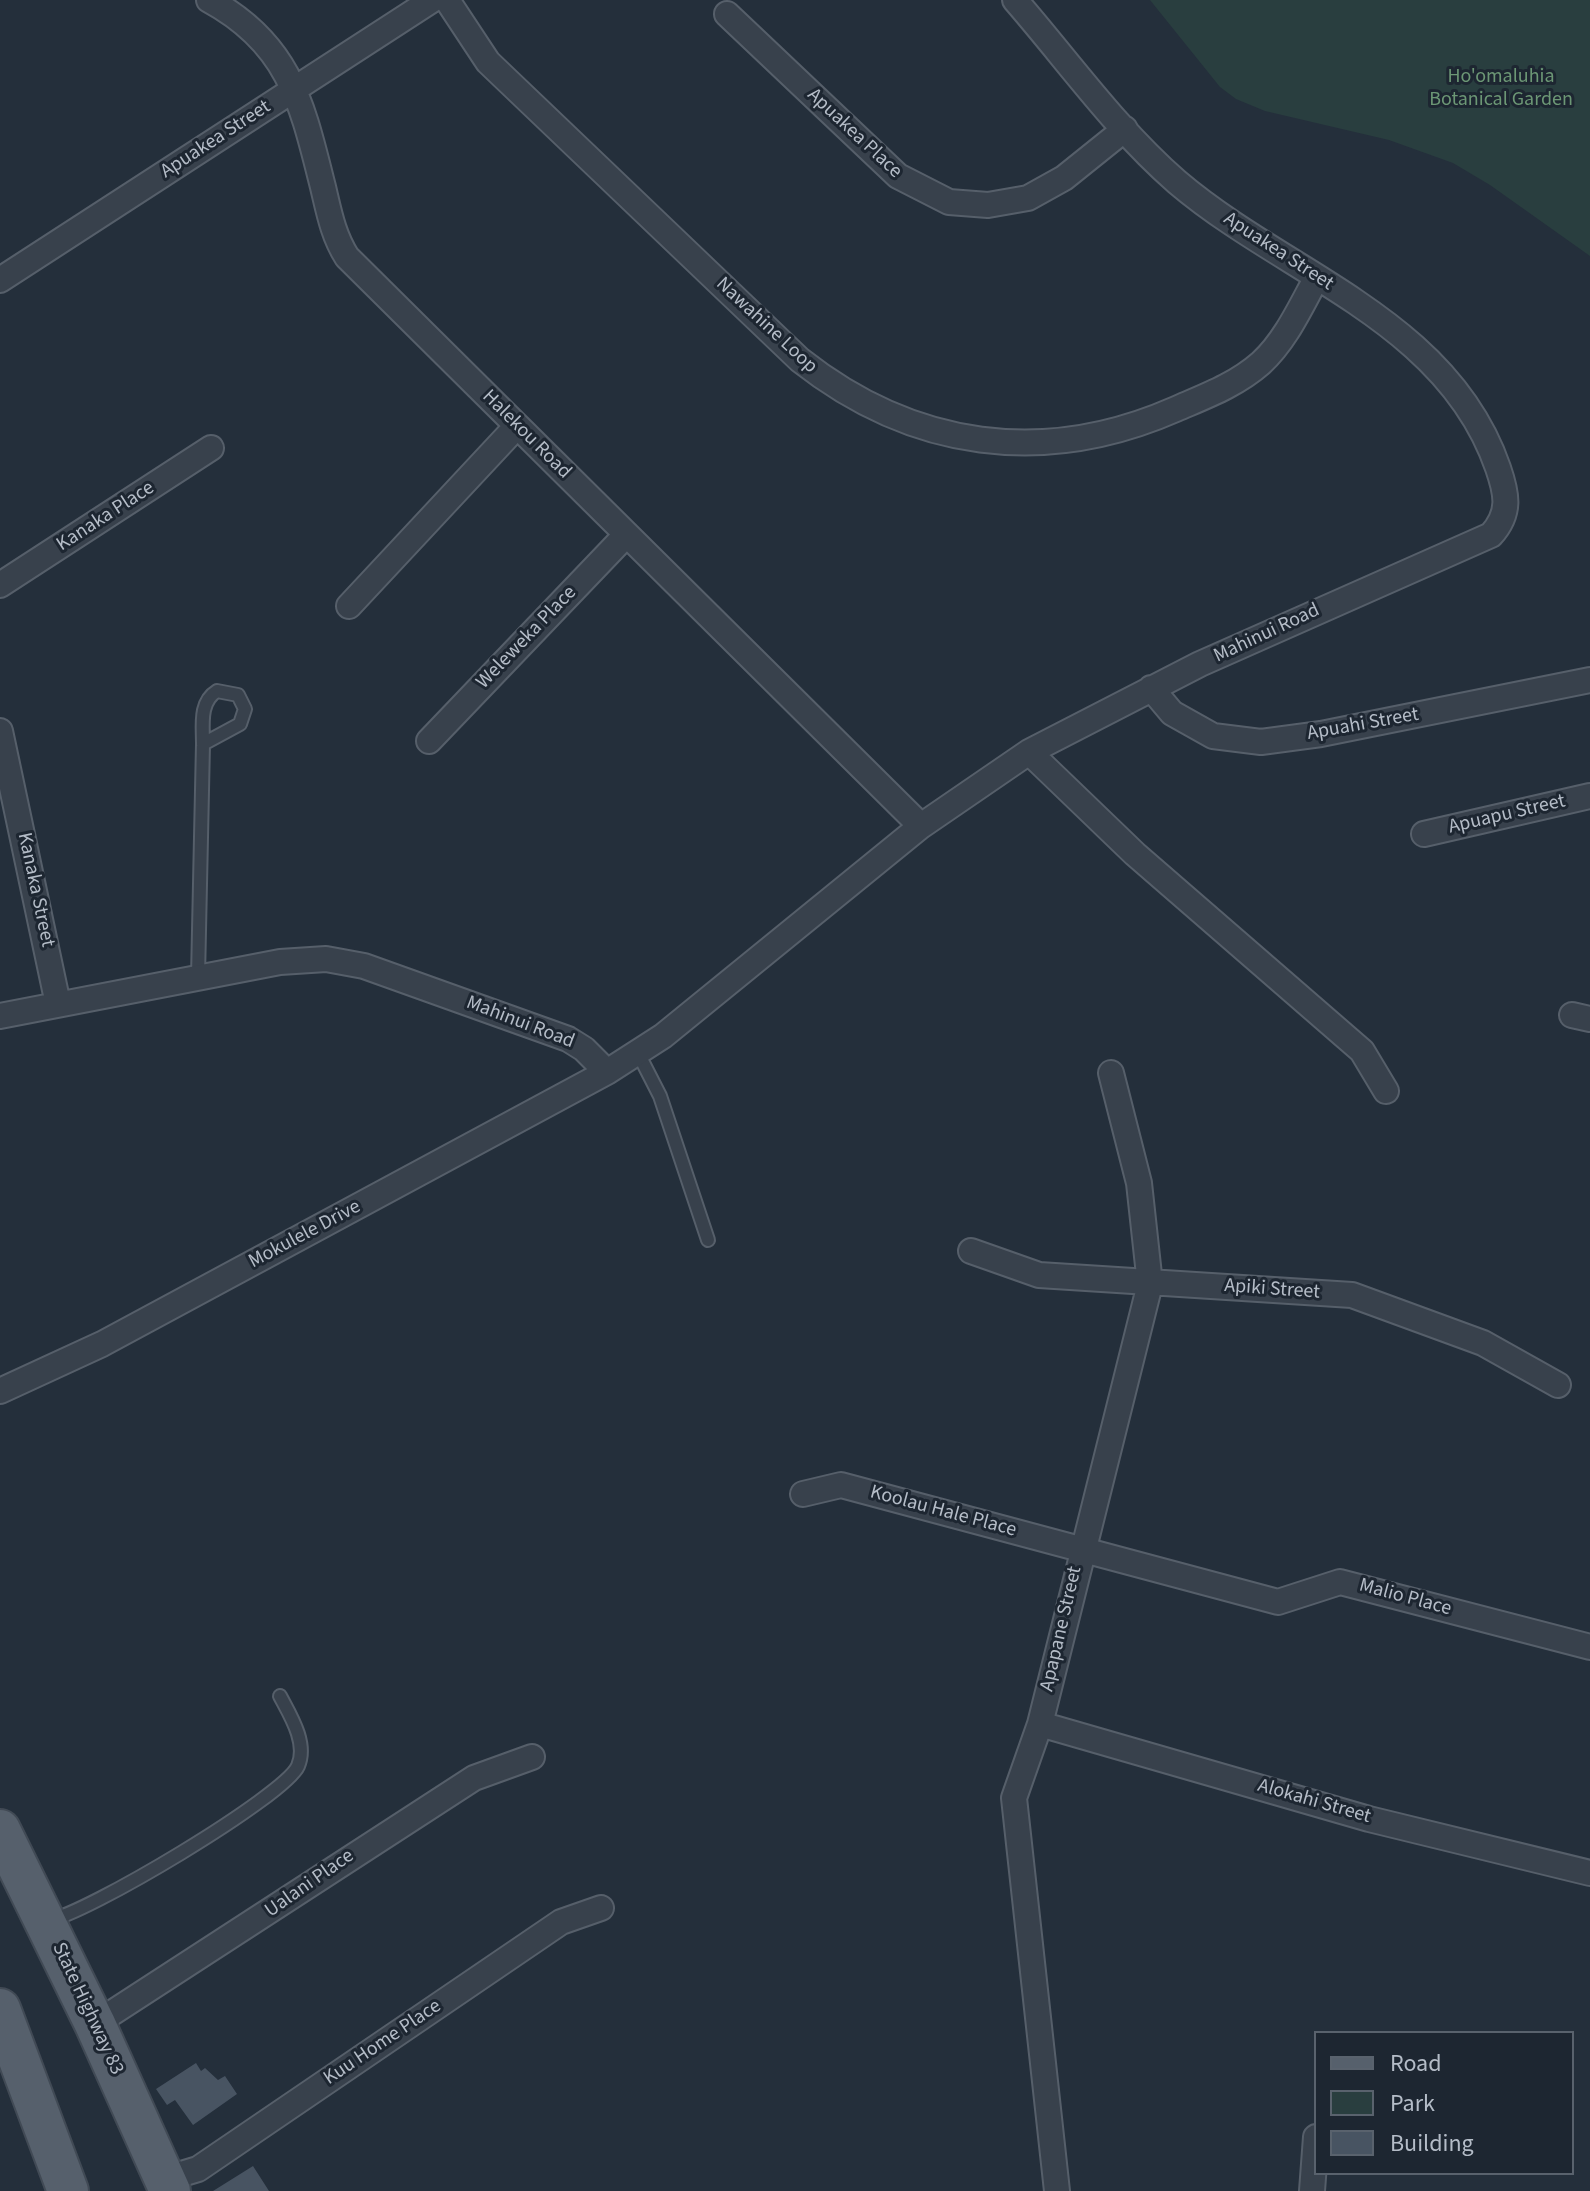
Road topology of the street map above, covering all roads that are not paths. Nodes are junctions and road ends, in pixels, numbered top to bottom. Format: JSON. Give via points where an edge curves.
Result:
{"nodes":[{"id":1,"x":209,"y":0,"type":"edge"},
{"id":2,"x":432,"y":0,"type":"edge"},
{"id":3,"x":447,"y":0,"type":"edge"},
{"id":4,"x":1015,"y":0,"type":"edge"},
{"id":5,"x":727,"y":14,"type":"dead end"},
{"id":6,"x":295,"y":88,"type":"junction"},
{"id":7,"x":1125,"y":129,"type":"junction"},
{"id":8,"x":1317,"y":277,"type":"junction"},
{"id":9,"x":0,"y":280,"type":"edge"},
{"id":10,"x":517,"y":426,"type":"junction"},
{"id":11,"x":211,"y":448,"type":"dead end"},
{"id":12,"x":1503,"y":518,"type":"joint"},
{"id":13,"x":626,"y":535,"type":"junction"},
{"id":14,"x":0,"y":585,"type":"edge"},
{"id":15,"x":349,"y":606,"type":"dead end"},
{"id":16,"x":1590,"y":680,"type":"edge"},
{"id":17,"x":1151,"y":688,"type":"junction"},
{"id":18,"x":0,"y":731,"type":"edge"},
{"id":19,"x":429,"y":741,"type":"dead end"},
{"id":20,"x":203,"y":744,"type":"junction"},
{"id":21,"x":1029,"y":752,"type":"junction"},
{"id":22,"x":1590,"y":796,"type":"edge"},
{"id":23,"x":921,"y":826,"type":"junction"},
{"id":24,"x":1424,"y":834,"type":"dead end"},
{"id":25,"x":198,"y":977,"type":"junction"},
{"id":26,"x":58,"y":1004,"type":"junction"},
{"id":27,"x":0,"y":1016,"type":"edge"},
{"id":28,"x":638,"y":1053,"type":"junction"},
{"id":29,"x":607,"y":1072,"type":"junction"},
{"id":30,"x":1111,"y":1073,"type":"dead end"},
{"id":31,"x":1386,"y":1091,"type":"dead end"},
{"id":32,"x":708,"y":1240,"type":"dead end"},
{"id":33,"x":971,"y":1251,"type":"dead end"},
{"id":34,"x":1150,"y":1284,"type":"junction"},
{"id":35,"x":1558,"y":1385,"type":"dead end"},
{"id":36,"x":0,"y":1391,"type":"edge"},
{"id":37,"x":803,"y":1494,"type":"dead end"},
{"id":38,"x":1082,"y":1548,"type":"junction"},
{"id":39,"x":1590,"y":1647,"type":"edge"},
{"id":40,"x":280,"y":1696,"type":"dead end"},
{"id":41,"x":1040,"y":1724,"type":"junction"},
{"id":42,"x":532,"y":1757,"type":"dead end"},
{"id":43,"x":0,"y":1830,"type":"edge"},
{"id":44,"x":1590,"y":1873,"type":"edge"},
{"id":45,"x":601,"y":1908,"type":"dead end"},
{"id":46,"x":46,"y":1921,"type":"junction"},
{"id":47,"x":0,"y":2009,"type":"edge"},
{"id":48,"x":95,"y":2024,"type":"junction"},
{"id":49,"x":1314,"y":2164,"type":"edge"},
{"id":50,"x":165,"y":2187,"type":"edge"},
{"id":51,"x":68,"y":2191,"type":"edge"},
{"id":52,"x":1057,"y":2191,"type":"edge"},
{"id":53,"x":1312,"y":2191,"type":"edge"}],
"edges":[{"from":1,"to":6,"type":"street","name":"Halekou Road","via":[[259,36]]},
{"from":2,"to":6,"type":"street","name":"Apuakea Street"},
{"from":3,"to":8,"type":"street","name":"Nawahine Loop","via":[[488,62],[800,360],[873,408],[926,429],[983,441],[1042,443],[1099,436],[1155,418],[1221,390],[1261,362],[1287,330]]},
{"from":4,"to":7,"type":"street","name":"Apuakea Street"},
{"from":5,"to":7,"type":"street","name":"Apuakea Place","via":[[898,176],[949,202],[988,205],[1028,198],[1064,178]]},
{"from":6,"to":9,"type":"street","name":"Apuakea Street"},
{"from":6,"to":10,"type":"street","name":"Halekou Road","via":[[333,228],[347,257]]},
{"from":7,"to":8,"type":"street","name":"Apuakea Street","via":[[1201,201]]},
{"from":8,"to":12,"type":"street","name":"Apuakea Street","via":[[1405,337],[1464,402],[1502,478],[1507,500]]},
{"from":10,"to":13,"type":"street","name":"Halekou Road"},
{"from":10,"to":15,"type":"street"},
{"from":11,"to":14,"type":"street","name":"Kanaka Place"},
{"from":12,"to":17,"type":"street","name":"Mahinui Road","via":[[1482,541]]},
{"from":13,"to":19,"type":"street","name":"Weleweka Place"},
{"from":13,"to":23,"type":"street","name":"Halekou Road"},
{"from":16,"to":17,"type":"street","name":"Apuahi Street","via":[[1261,742],[1213,736],[1172,713]]},
{"from":17,"to":21,"type":"street","name":"Mahinui Road"},
{"from":18,"to":26,"type":"street","name":"Kanaka Street"},
{"from":20,"to":20,"type":"lane","via":[[204,708],[210,695],[224,690],[238,695],[245,709],[240,724]]},
{"from":20,"to":25,"type":"lane"},
{"from":21,"to":23,"type":"street","name":"Mahinui Road"},
{"from":21,"to":31,"type":"street","via":[[1135,854],[1362,1051]]},
{"from":22,"to":24,"type":"street","name":"Apuapu Street"},
{"from":23,"to":28,"type":"street","name":"Mahinui Road"},
{"from":25,"to":26,"type":"street","name":"Mahinui Road"},
{"from":25,"to":29,"type":"street","name":"Mahinui Road","via":[[303,959],[346,961],[568,1039]]},
{"from":26,"to":27,"type":"street","name":"Mahinui Road"},
{"from":28,"to":29,"type":"street","name":"Mahinui Road"},
{"from":28,"to":32,"type":"lane","via":[[660,1096]]},
{"from":29,"to":36,"type":"street","name":"Mokulele Drive","via":[[102,1344]]},
{"from":30,"to":34,"type":"street","name":"Apapane Street","via":[[1139,1183]]},
{"from":33,"to":34,"type":"street","name":"Apiki Street","via":[[1039,1275]]},
{"from":34,"to":35,"type":"street","name":"Apiki Street","via":[[1352,1295],[1483,1343]]},
{"from":34,"to":38,"type":"street","name":"Apapane Street"},
{"from":37,"to":38,"type":"street","name":"Koolau Hale Place","via":[[841,1485]]},
{"from":38,"to":39,"type":"street","name":"Malio Place","via":[[1278,1602],[1340,1582]]},
{"from":38,"to":41,"type":"street","name":"Apapane Street"},
{"from":40,"to":46,"type":"lane","via":[[301,1743],[298,1766],[280,1786],[239,1817],[88,1906]]},
{"from":41,"to":44,"type":"street","name":"Alokahi Street","via":[[1369,1819]]},
{"from":41,"to":52,"type":"street","name":"Apapane Street","via":[[1014,1798]]},
{"from":42,"to":48,"type":"street","name":"Ualani Place","via":[[474,1778]]},
{"from":43,"to":46,"type":"main road","name":"State Highway 83"},
{"from":45,"to":50,"type":"street","name":"Kuu Home Place","via":[[561,1922]]},
{"from":46,"to":48,"type":"main road","name":"State Highway 83"},
{"from":47,"to":51,"type":"main road"},
{"from":48,"to":50,"type":"main road","name":"State Highway 83"},
{"from":49,"to":53,"type":"street"}]}
